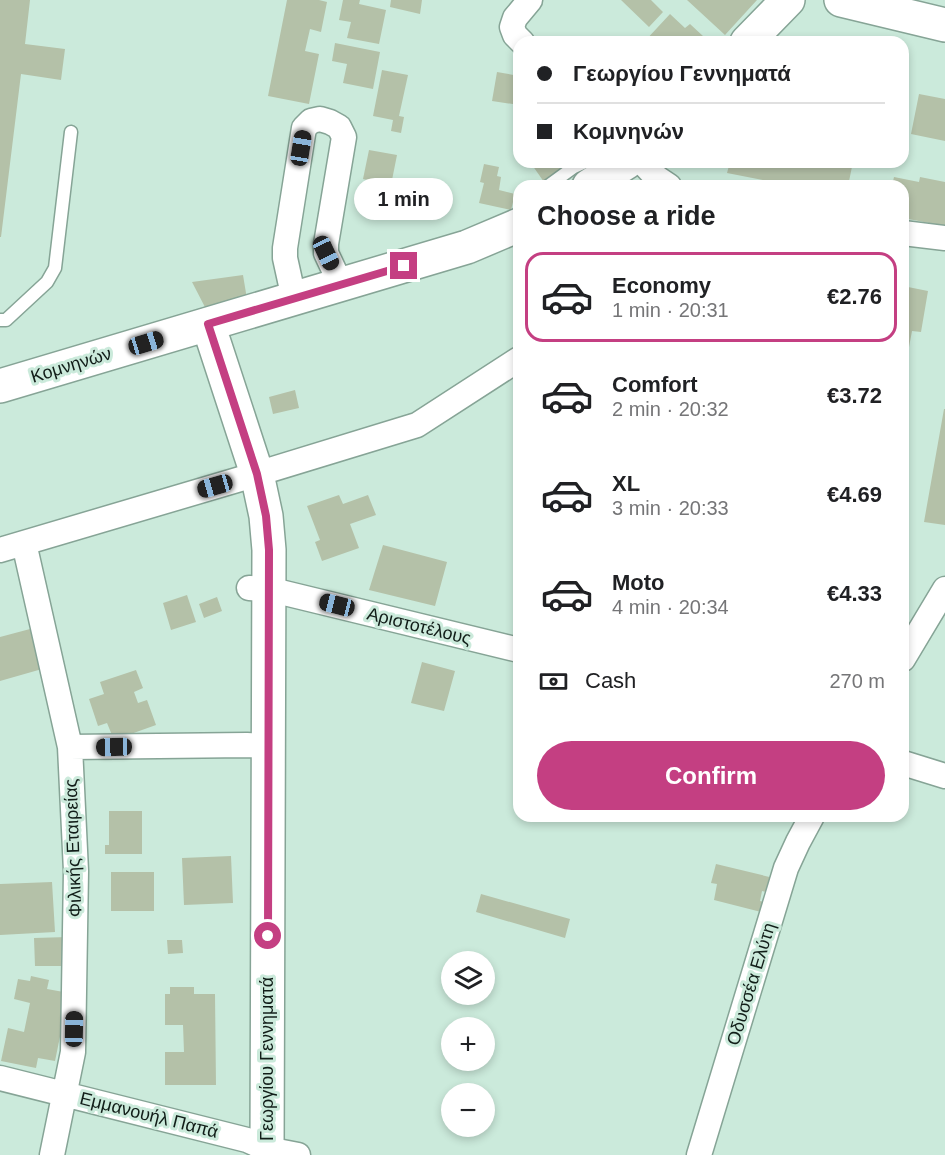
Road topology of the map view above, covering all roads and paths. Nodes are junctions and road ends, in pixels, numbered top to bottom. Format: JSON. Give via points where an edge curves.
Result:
{"nodes":[{"id":1,"x":530,"y":0,"type":"edge"},
{"id":2,"x":788,"y":0,"type":"edge"},
{"id":3,"x":841,"y":0,"type":"edge"},
{"id":4,"x":945,"y":25,"type":"edge"},
{"id":5,"x":517,"y":34,"type":"edge"},
{"id":6,"x":753,"y":36,"type":"edge"},
{"id":7,"x":71,"y":132,"type":"dead end"},
{"id":8,"x":573,"y":168,"type":"edge"},
{"id":9,"x":618,"y":168,"type":"edge"},
{"id":10,"x":636,"y":168,"type":"edge"},
{"id":11,"x":556,"y":180,"type":"edge"},
{"id":12,"x":599,"y":180,"type":"edge"},
{"id":13,"x":660,"y":180,"type":"edge"},
{"id":14,"x":513,"y":228,"type":"edge"},
{"id":15,"x":909,"y":233,"type":"edge"},
{"id":16,"x":945,"y":238,"type":"edge"},
{"id":17,"x":341,"y":285,"type":"junction"},
{"id":18,"x":294,"y":298,"type":"junction"},
{"id":19,"x":0,"y":320,"type":"edge"},
{"id":20,"x":198,"y":327,"type":"junction"},
{"id":21,"x":513,"y":363,"type":"edge"},
{"id":22,"x":0,"y":386,"type":"edge"},
{"id":23,"x":247,"y":477,"type":"junction"},
{"id":24,"x":24,"y":543,"type":"junction"},
{"id":25,"x":0,"y":550,"type":"edge"},
{"id":26,"x":259,"y":588,"type":"junction"},
{"id":27,"x":945,"y":589,"type":"edge"},
{"id":28,"x":912,"y":627,"type":"edge"},
{"id":29,"x":513,"y":649,"type":"edge"},
{"id":30,"x":257,"y":746,"type":"junction"},
{"id":31,"x":70,"y":747,"type":"junction"},
{"id":32,"x":909,"y":765,"type":"edge"},
{"id":33,"x":945,"y":776,"type":"edge"},
{"id":34,"x":809,"y":822,"type":"edge"},
{"id":35,"x":0,"y":1078,"type":"edge"},
{"id":36,"x":65,"y":1094,"type":"junction"},
{"id":37,"x":265,"y":1151,"type":"edge"},
{"id":38,"x":52,"y":1155,"type":"edge"},
{"id":39,"x":699,"y":1155,"type":"edge"}],
"edges":[{"from":1,"to":5,"type":"street","via":[[516,18]]},
{"from":2,"to":6,"type":"street"},
{"from":3,"to":4,"type":"street"},
{"from":7,"to":19,"type":"lane","via":[[55,268],[37,292],[6,320]]},
{"from":8,"to":11,"type":"lane"},
{"from":9,"to":12,"type":"street"},
{"from":10,"to":13,"type":"street"},
{"from":14,"to":17,"type":"street","name":"Κομνηνών","via":[[467,247]]},
{"from":15,"to":16,"type":"street"},
{"from":17,"to":18,"type":"street","name":"Κομνηνών"},
{"from":17,"to":18,"type":"street","via":[[326,253],[326,244],[344,137],[339,127],[320,119],[304,128],[285,248]]},
{"from":18,"to":20,"type":"street","name":"Κομνηνών"},
{"from":20,"to":22,"type":"street","name":"Κομνηνών"},
{"from":20,"to":23,"type":"street","name":"Γεωργίου Γεννηματά"},
{"from":21,"to":23,"type":"street","via":[[417,425]]},
{"from":23,"to":24,"type":"street"},
{"from":23,"to":26,"type":"street","name":"Γεωργίου Γεννηματά","via":[[267,527],[269,550]]},
{"from":24,"to":25,"type":"street"},
{"from":24,"to":31,"type":"street","name":"Φιλικής Εταιρείας"},
{"from":26,"to":29,"type":"street","name":"Αριστοτέλους"},
{"from":26,"to":30,"type":"street","name":"Γεωργίου Γεννηματά"},
{"from":27,"to":28,"type":"street"},
{"from":30,"to":31,"type":"street"},
{"from":30,"to":37,"type":"street","name":"Γεωργίου Γεννηματά"},
{"from":31,"to":36,"type":"street","name":"Φιλικής Εταιρείας","via":[[76,882],[74,1052]]},
{"from":32,"to":33,"type":"street"},
{"from":34,"to":39,"type":"street","name":"Οδυσσέα Ελύτη","via":[[786,868]]},
{"from":35,"to":36,"type":"street","name":"Εμμανουήλ Παπά"},
{"from":36,"to":37,"type":"street","name":"Εμμανουήλ Παπά"},
{"from":36,"to":38,"type":"street","name":"Φιλικής Εταιρείας"}]}
